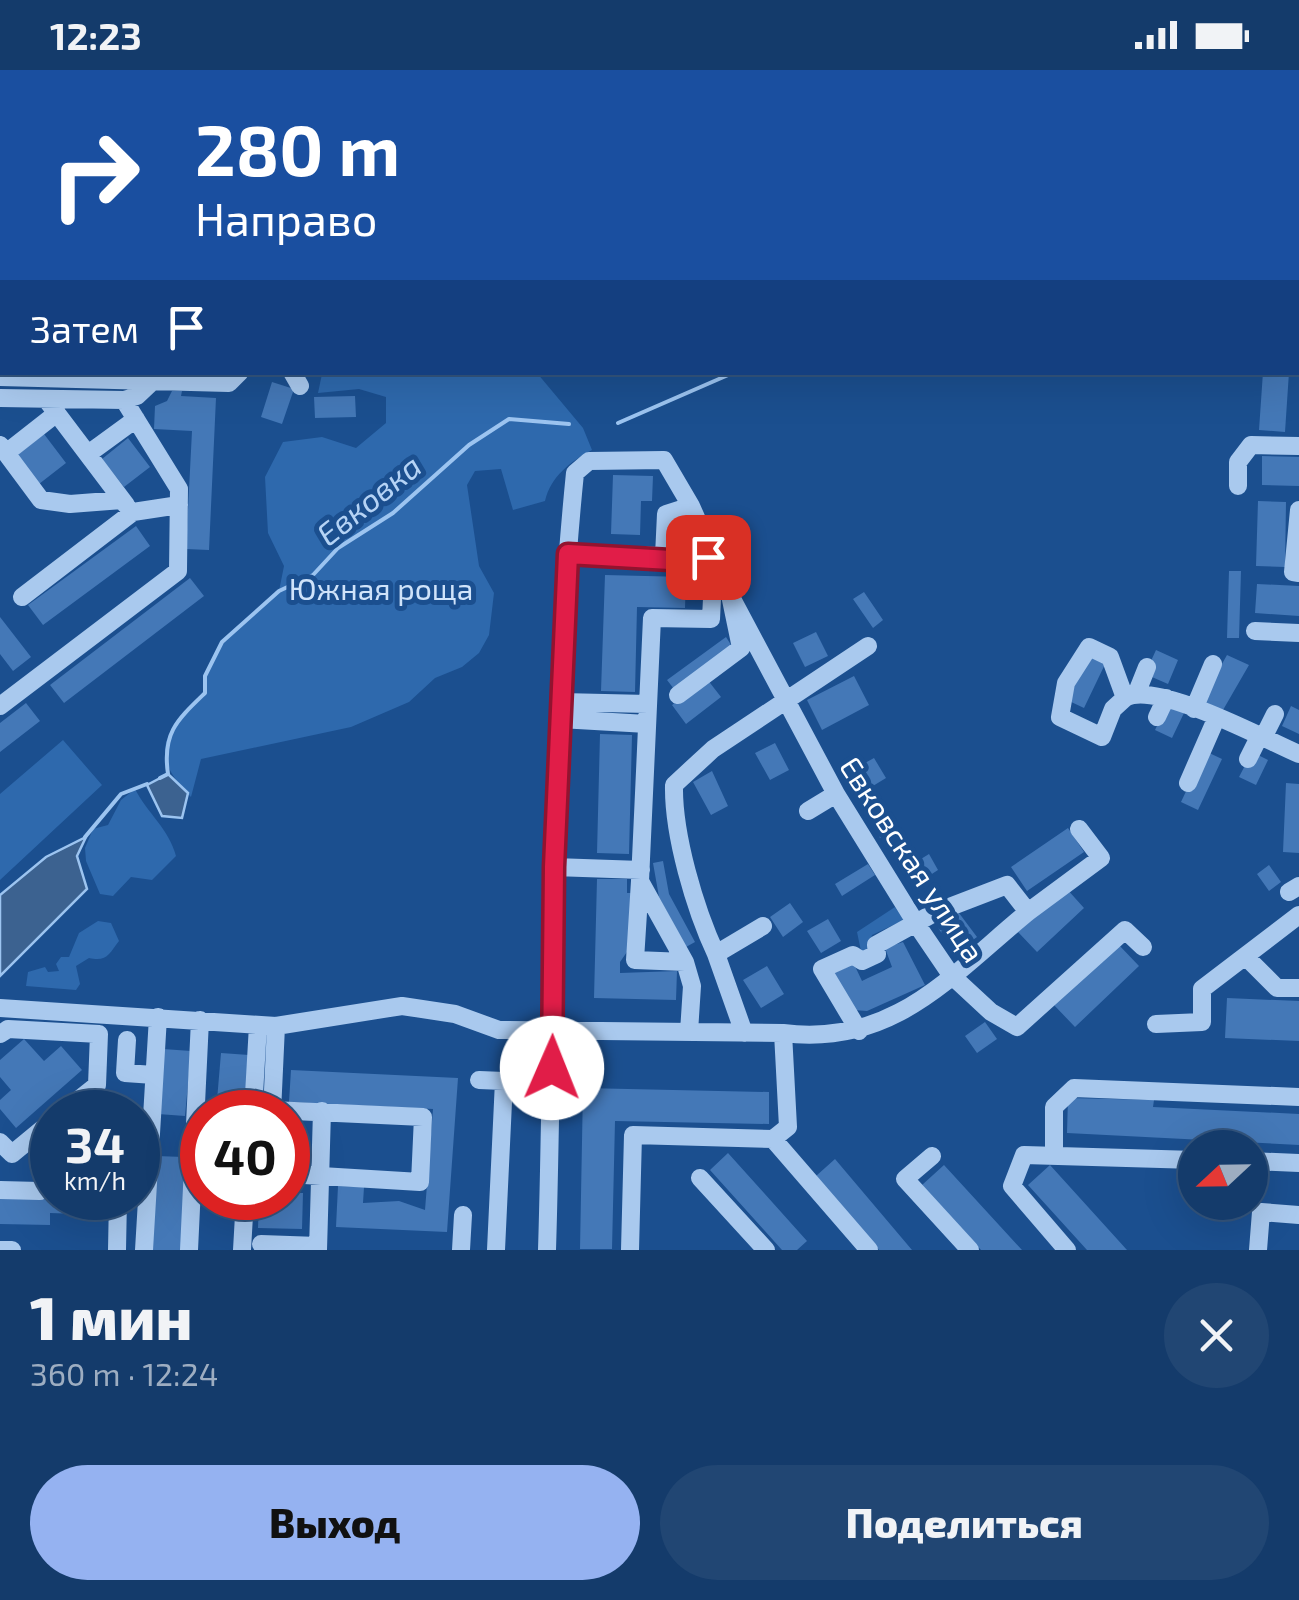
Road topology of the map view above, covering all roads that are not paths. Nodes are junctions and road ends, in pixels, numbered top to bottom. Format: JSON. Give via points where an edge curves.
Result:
{"nodes":[{"id":1,"x":237,"y":375,"type":"edge"},
{"id":2,"x":0,"y":377,"type":"edge"},
{"id":3,"x":178,"y":377,"type":"edge"},
{"id":4,"x":154,"y":380,"type":"junction"},
{"id":5,"x":0,"y":398,"type":"edge"},
{"id":6,"x":124,"y":400,"type":"junction"},
{"id":7,"x":51,"y":406,"type":"junction"},
{"id":8,"x":136,"y":419,"type":"junction"},
{"id":9,"x":1299,"y":446,"type":"edge"},
{"id":10,"x":3,"y":449,"type":"edge"},
{"id":11,"x":88,"y":454,"type":"junction"},
{"id":12,"x":1238,"y":486,"type":"dead end"},
{"id":13,"x":179,"y":504,"type":"junction"},
{"id":14,"x":127,"y":506,"type":"junction"},
{"id":15,"x":691,"y":506,"type":"junction"},
{"id":16,"x":1299,"y":510,"type":"edge"},
{"id":17,"x":568,"y":554,"type":"junction"},
{"id":18,"x":664,"y":556,"type":"junction"},
{"id":19,"x":708,"y":557,"type":"junction"},
{"id":20,"x":1299,"y":572,"type":"edge"},
{"id":21,"x":730,"y":596,"type":"junction"},
{"id":22,"x":22,"y":597,"type":"dead end"},
{"id":23,"x":1255,"y":630,"type":"dead end"},
{"id":24,"x":1299,"y":633,"type":"edge"},
{"id":25,"x":868,"y":646,"type":"dead end"},
{"id":26,"x":1214,"y":664,"type":"dead end"},
{"id":27,"x":1147,"y":667,"type":"dead end"},
{"id":28,"x":4,"y":695,"type":"edge"},
{"id":29,"x":678,"y":695,"type":"dead end"},
{"id":30,"x":1131,"y":695,"type":"junction"},
{"id":31,"x":1166,"y":698,"type":"junction"},
{"id":32,"x":784,"y":702,"type":"junction"},
{"id":33,"x":648,"y":704,"type":"junction"},
{"id":34,"x":1194,"y":709,"type":"junction"},
{"id":35,"x":560,"y":710,"type":"junction"},
{"id":36,"x":1275,"y":714,"type":"dead end"},
{"id":37,"x":1158,"y":718,"type":"dead end"},
{"id":38,"x":1216,"y":719,"type":"junction"},
{"id":39,"x":647,"y":724,"type":"junction"},
{"id":40,"x":1261,"y":738,"type":"junction"},
{"id":41,"x":1299,"y":754,"type":"edge"},
{"id":42,"x":1248,"y":759,"type":"dead end"},
{"id":43,"x":1188,"y":784,"type":"dead end"},
{"id":44,"x":836,"y":794,"type":"junction"},
{"id":45,"x":808,"y":811,"type":"dead end"},
{"id":46,"x":1079,"y":828,"type":"dead end"},
{"id":47,"x":554,"y":867,"type":"junction"},
{"id":48,"x":641,"y":875,"type":"junction"},
{"id":49,"x":1028,"y":912,"type":"junction"},
{"id":50,"x":1299,"y":915,"type":"edge"},
{"id":51,"x":763,"y":926,"type":"dead end"},
{"id":52,"x":916,"y":926,"type":"junction"},
{"id":53,"x":1143,"y":947,"type":"dead end"},
{"id":54,"x":716,"y":954,"type":"junction"},
{"id":55,"x":1244,"y":956,"type":"junction"},
{"id":56,"x":685,"y":962,"type":"junction"},
{"id":57,"x":951,"y":975,"type":"junction"},
{"id":58,"x":1299,"y":988,"type":"edge"},
{"id":59,"x":0,"y":1008,"type":"edge"},
{"id":60,"x":158,"y":1017,"type":"junction"},
{"id":61,"x":200,"y":1020,"type":"junction"},
{"id":62,"x":1156,"y":1024,"type":"dead end"},
{"id":63,"x":267,"y":1025,"type":"junction"},
{"id":64,"x":860,"y":1030,"type":"junction"},
{"id":65,"x":554,"y":1031,"type":"junction"},
{"id":66,"x":689,"y":1032,"type":"junction"},
{"id":67,"x":744,"y":1032,"type":"junction"},
{"id":68,"x":783,"y":1033,"type":"junction"},
{"id":69,"x":0,"y":1034,"type":"edge"},
{"id":70,"x":127,"y":1040,"type":"dead end"},
{"id":71,"x":154,"y":1076,"type":"junction"},
{"id":72,"x":480,"y":1080,"type":"dead end"},
{"id":73,"x":91,"y":1090,"type":"edge"},
{"id":74,"x":266,"y":1090,"type":"edge"},
{"id":75,"x":1299,"y":1097,"type":"edge"},
{"id":76,"x":310,"y":1111,"type":"edge"},
{"id":77,"x":322,"y":1111,"type":"junction"},
{"id":78,"x":30,"y":1139,"type":"edge"},
{"id":79,"x":773,"y":1139,"type":"junction"},
{"id":80,"x":0,"y":1142,"type":"edge"},
{"id":81,"x":932,"y":1156,"type":"dead end"},
{"id":82,"x":1054,"y":1156,"type":"junction"},
{"id":83,"x":1178,"y":1160,"type":"edge"},
{"id":84,"x":1268,"y":1162,"type":"edge"},
{"id":85,"x":1299,"y":1163,"type":"edge"},
{"id":86,"x":310,"y":1175,"type":"edge"},
{"id":87,"x":320,"y":1176,"type":"junction"},
{"id":88,"x":700,"y":1178,"type":"dead end"},
{"id":89,"x":0,"y":1190,"type":"edge"},
{"id":90,"x":30,"y":1190,"type":"edge"},
{"id":91,"x":463,"y":1214,"type":"dead end"},
{"id":92,"x":1299,"y":1215,"type":"edge"},
{"id":93,"x":118,"y":1220,"type":"edge"},
{"id":94,"x":244,"y":1220,"type":"edge"},
{"id":95,"x":262,"y":1244,"type":"dead end"},
{"id":96,"x":318,"y":1248,"type":"edge"},
{"id":97,"x":0,"y":1250,"type":"edge"},
{"id":98,"x":12,"y":1250,"type":"edge"},
{"id":99,"x":117,"y":1250,"type":"edge"},
{"id":100,"x":144,"y":1250,"type":"edge"},
{"id":101,"x":189,"y":1250,"type":"edge"},
{"id":102,"x":242,"y":1250,"type":"edge"},
{"id":103,"x":461,"y":1250,"type":"edge"},
{"id":104,"x":496,"y":1250,"type":"edge"},
{"id":105,"x":547,"y":1250,"type":"edge"},
{"id":106,"x":630,"y":1250,"type":"edge"},
{"id":107,"x":766,"y":1250,"type":"edge"},
{"id":108,"x":869,"y":1250,"type":"edge"},
{"id":109,"x":970,"y":1250,"type":"edge"},
{"id":110,"x":1067,"y":1250,"type":"edge"},
{"id":111,"x":1258,"y":1250,"type":"edge"}],
"edges":[{"from":1,"to":3,"type":"street","via":[[229,382]]},
{"from":2,"to":4,"type":"street"},
{"from":3,"to":4,"type":"street"},
{"from":4,"to":6,"type":"street"},
{"from":5,"to":7,"type":"street"},
{"from":6,"to":7,"type":"street"},
{"from":6,"to":8,"type":"street"},
{"from":7,"to":10,"type":"street"},
{"from":7,"to":11,"type":"street"},
{"from":8,"to":11,"type":"street"},
{"from":8,"to":13,"type":"street","via":[[180,489]]},
{"from":9,"to":12,"type":"street","via":[[1250,445],[1238,462]]},
{"from":10,"to":14,"type":"street","via":[[41,500]]},
{"from":11,"to":14,"type":"street"},
{"from":13,"to":14,"type":"street"},
{"from":13,"to":28,"type":"street","via":[[178,571],[36,690]]},
{"from":14,"to":22,"type":"street"},
{"from":15,"to":17,"type":"street","via":[[664,460],[589,461],[575,473]]},
{"from":15,"to":18,"type":"street","via":[[666,514]]},
{"from":15,"to":19,"type":"street"},
{"from":16,"to":20,"type":"street","via":[[1293,572]]},
{"from":17,"to":18,"type":"street"},
{"from":17,"to":35,"type":"street"},
{"from":18,"to":19,"type":"street"},
{"from":19,"to":21,"type":"street"},
{"from":19,"to":33,"type":"street","via":[[711,619],[652,618]]},
{"from":21,"to":29,"type":"street","via":[[741,648]]},
{"from":21,"to":32,"type":"street","name":"Евковская улица"},
{"from":23,"to":24,"type":"street"},
{"from":25,"to":32,"type":"street"},
{"from":26,"to":34,"type":"street"},
{"from":27,"to":30,"type":"street"},
{"from":30,"to":30,"type":"street","via":[[1116,704],[1102,737],[1060,717],[1066,683],[1089,647],[1110,656]]},
{"from":30,"to":31,"type":"street"},
{"from":31,"to":34,"type":"street"},
{"from":31,"to":37,"type":"street"},
{"from":32,"to":44,"type":"street","name":"Евковская улица"},
{"from":32,"to":54,"type":"street","via":[[713,748],[674,785],[684,858]]},
{"from":33,"to":35,"type":"street"},
{"from":33,"to":39,"type":"street"},
{"from":34,"to":38,"type":"street"},
{"from":35,"to":39,"type":"street"},
{"from":35,"to":47,"type":"street"},
{"from":36,"to":40,"type":"street"},
{"from":38,"to":40,"type":"street"},
{"from":38,"to":43,"type":"street"},
{"from":39,"to":48,"type":"street"},
{"from":40,"to":41,"type":"street"},
{"from":40,"to":42,"type":"street"},
{"from":44,"to":45,"type":"street"},
{"from":44,"to":52,"type":"street","name":"Евковская улица"},
{"from":46,"to":49,"type":"street","via":[[1101,858]]},
{"from":47,"to":48,"type":"street"},
{"from":47,"to":65,"type":"street"},
{"from":48,"to":56,"type":"street"},
{"from":48,"to":56,"type":"street","via":[[635,960]]},
{"from":49,"to":52,"type":"street","via":[[1007,885],[934,912]]},
{"from":49,"to":57,"type":"street"},
{"from":50,"to":55,"type":"street"},
{"from":51,"to":54,"type":"street"},
{"from":52,"to":57,"type":"street","name":"Евковская улица"},
{"from":52,"to":64,"type":"street","via":[[876,945],[877,954],[862,961],[853,955],[822,969]]},
{"from":53,"to":57,"type":"street","name":"Евковская улица","via":[[1125,930],[1016,1027]]},
{"from":54,"to":67,"type":"street"},
{"from":55,"to":58,"type":"street","via":[[1277,988]]},
{"from":55,"to":62,"type":"street","via":[[1202,989],[1202,1022]]},
{"from":56,"to":66,"type":"street","via":[[692,986]]},
{"from":57,"to":64,"type":"street","via":[[941,988]]},
{"from":59,"to":60,"type":"street"},
{"from":60,"to":61,"type":"street"},
{"from":60,"to":71,"type":"street"},
{"from":61,"to":63,"type":"street"},
{"from":61,"to":101,"type":"street"},
{"from":63,"to":65,"type":"street","via":[[402,1006],[499,1030]]},
{"from":63,"to":74,"type":"street"},
{"from":64,"to":68,"type":"street","via":[[820,1038]]},
{"from":65,"to":66,"type":"street"},
{"from":65,"to":105,"type":"street"},
{"from":66,"to":67,"type":"street"},
{"from":67,"to":68,"type":"street"},
{"from":68,"to":79,"type":"street","via":[[788,1128]]},
{"from":69,"to":73,"type":"street","via":[[8,1028],[99,1034],[97,1085]]},
{"from":70,"to":71,"type":"street","via":[[125,1074]]},
{"from":71,"to":100,"type":"street"},
{"from":72,"to":104,"type":"street","via":[[504,1080]]},
{"from":75,"to":82,"type":"street","via":[[1074,1088],[1054,1107]]},
{"from":76,"to":77,"type":"street"},
{"from":77,"to":87,"type":"street"},
{"from":77,"to":87,"type":"street","via":[[424,1117],[420,1182]]},
{"from":78,"to":80,"type":"street","via":[[12,1154]]},
{"from":79,"to":106,"type":"street","via":[[633,1135]]},
{"from":79,"to":108,"type":"street"},
{"from":81,"to":109,"type":"street","via":[[905,1180]]},
{"from":82,"to":83,"type":"street"},
{"from":82,"to":110,"type":"street","via":[[1024,1155],[1012,1186]]},
{"from":84,"to":85,"type":"street"},
{"from":86,"to":87,"type":"street"},
{"from":87,"to":96,"type":"street"},
{"from":88,"to":107,"type":"street"},
{"from":89,"to":90,"type":"street"},
{"from":91,"to":103,"type":"street"},
{"from":92,"to":111,"type":"street","via":[[1260,1212]]},
{"from":93,"to":99,"type":"street"},
{"from":94,"to":102,"type":"street"},
{"from":95,"to":96,"type":"street"},
{"from":97,"to":98,"type":"street"}]}
